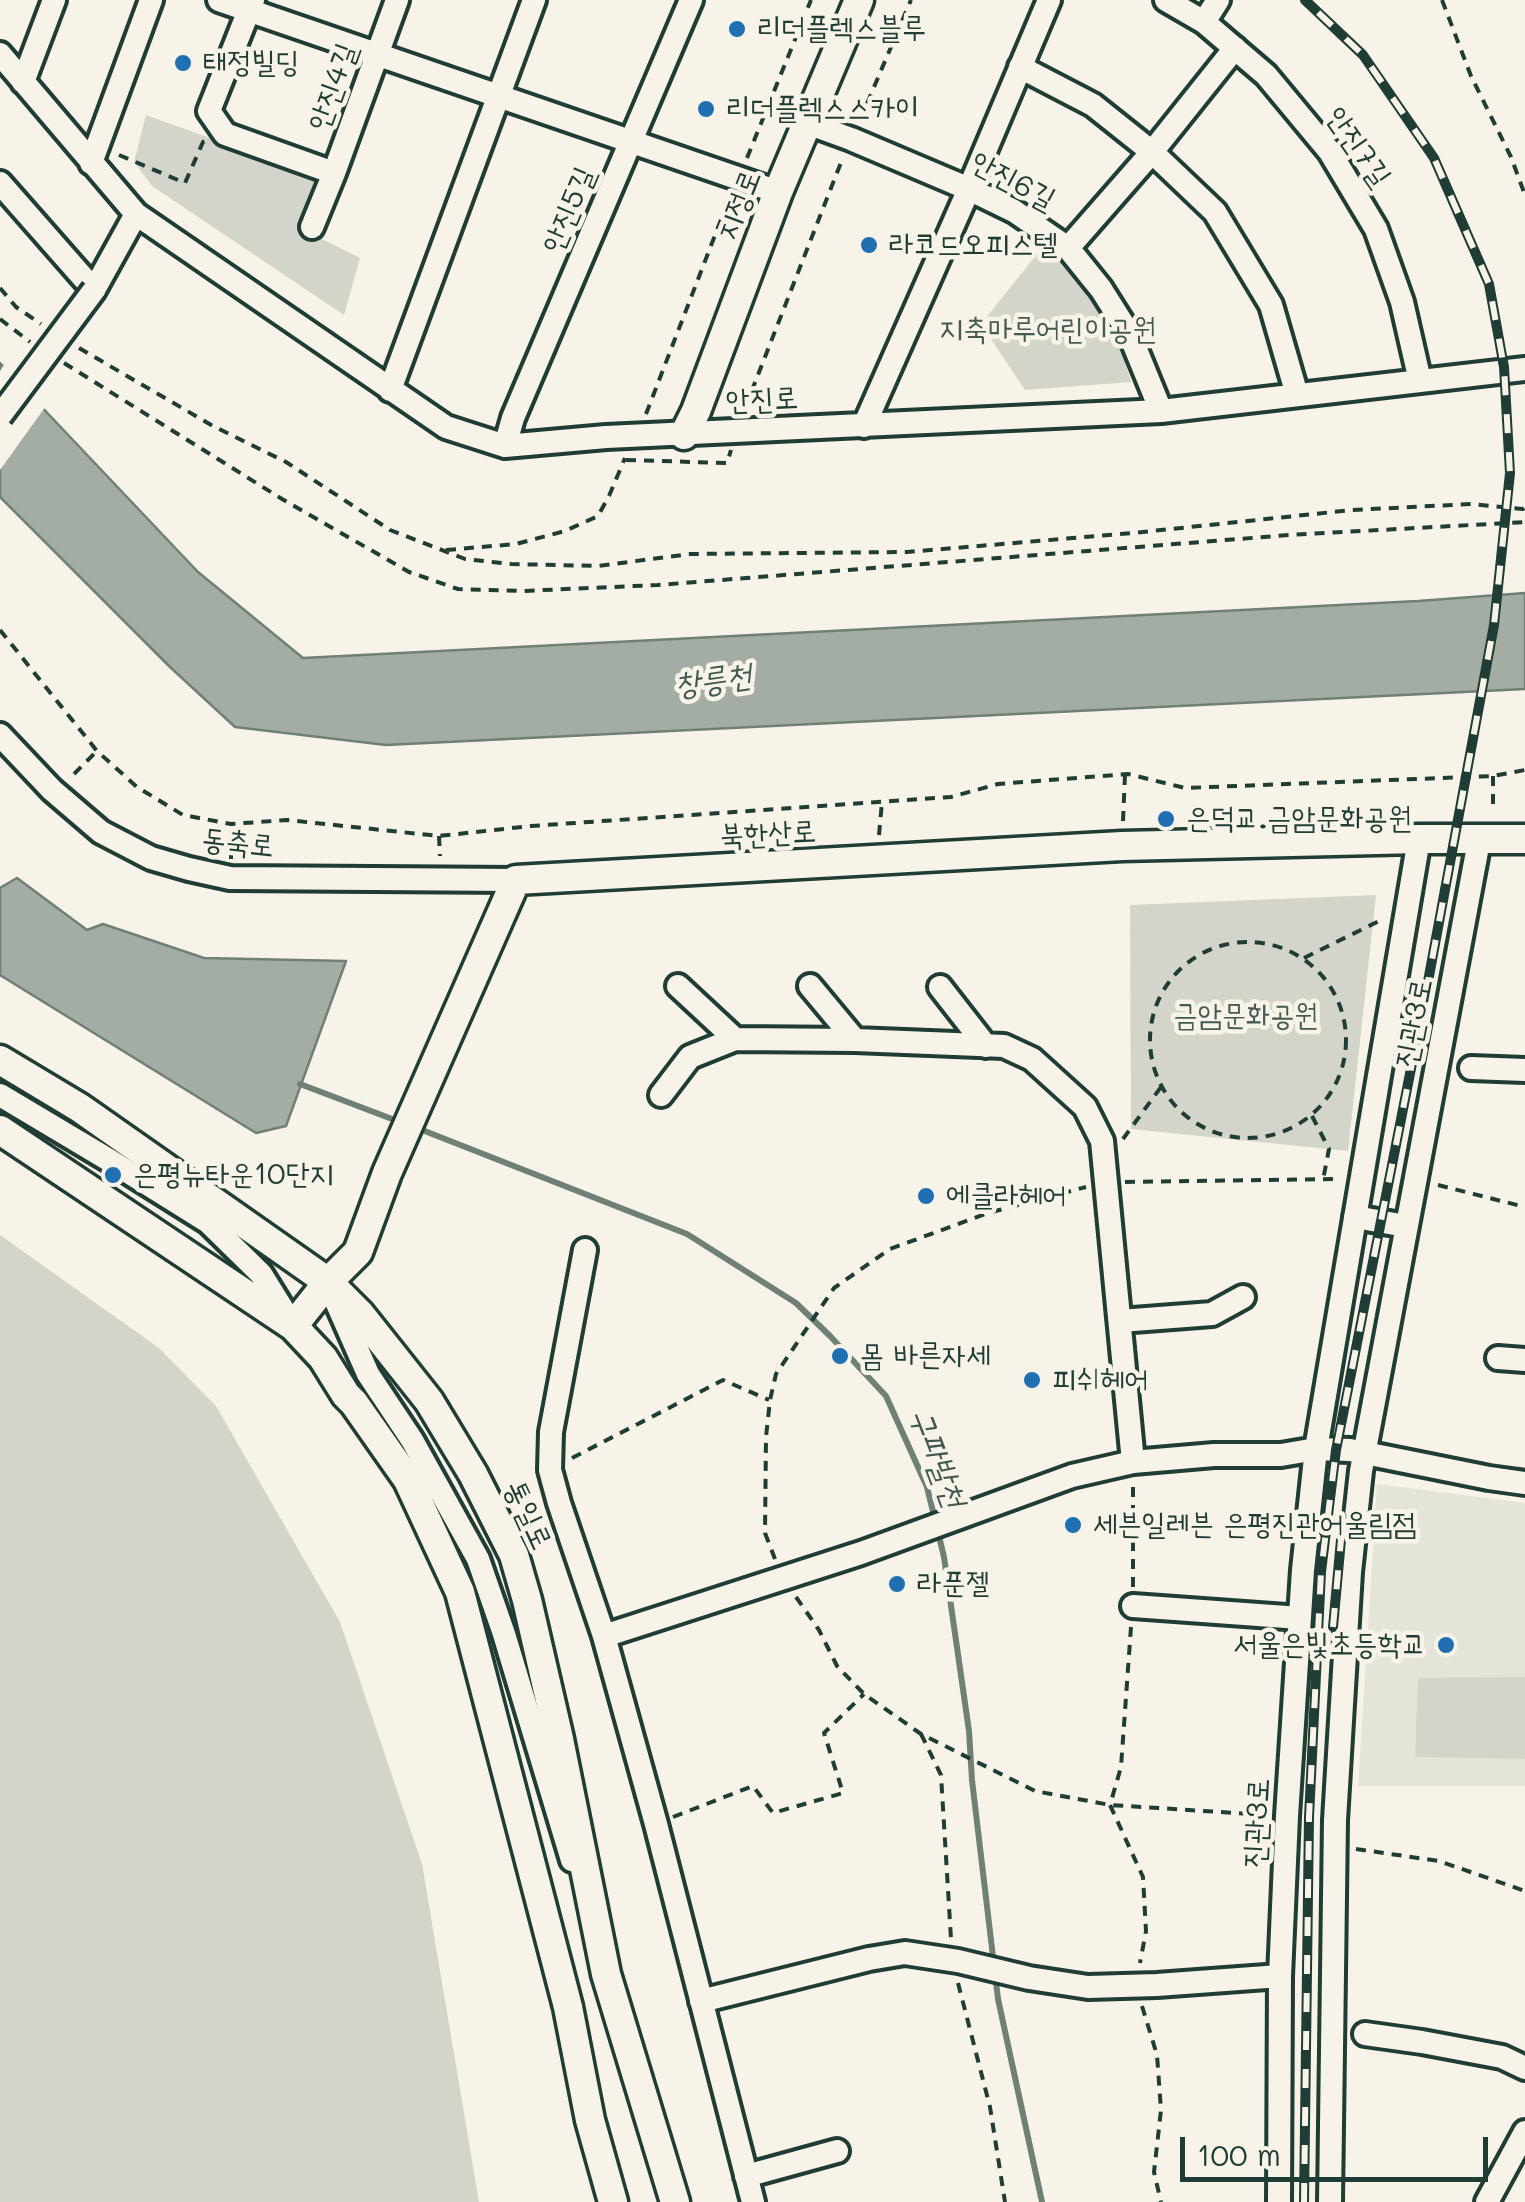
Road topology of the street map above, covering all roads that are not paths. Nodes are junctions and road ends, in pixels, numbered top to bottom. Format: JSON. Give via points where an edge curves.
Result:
{"nodes":[{"id":1,"x":54,"y":0,"type":"edge"},
{"id":2,"x":151,"y":0,"type":"edge"},
{"id":3,"x":219,"y":0,"type":"edge"},
{"id":4,"x":397,"y":0,"type":"edge"},
{"id":5,"x":534,"y":0,"type":"edge"},
{"id":6,"x":691,"y":0,"type":"edge"},
{"id":7,"x":859,"y":0,"type":"edge"},
{"id":8,"x":1049,"y":0,"type":"edge"},
{"id":9,"x":1166,"y":0,"type":"edge"},
{"id":10,"x":1218,"y":0,"type":"edge"},
{"id":11,"x":252,"y":5,"type":"edge"},
{"id":12,"x":1204,"y":22,"type":"junction"},
{"id":13,"x":1235,"y":48,"type":"junction"},
{"id":14,"x":0,"y":54,"type":"edge"},
{"id":15,"x":377,"y":54,"type":"junction"},
{"id":16,"x":1020,"y":67,"type":"junction"},
{"id":17,"x":23,"y":82,"type":"junction"},
{"id":18,"x":500,"y":96,"type":"junction"},
{"id":19,"x":806,"y":124,"type":"junction"},
{"id":20,"x":631,"y":142,"type":"junction"},
{"id":21,"x":1152,"y":152,"type":"junction"},
{"id":22,"x":92,"y":163,"type":"junction"},
{"id":23,"x":334,"y":173,"type":"junction"},
{"id":24,"x":0,"y":183,"type":"edge"},
{"id":25,"x":969,"y":189,"type":"junction"},
{"id":26,"x":778,"y":192,"type":"junction"},
{"id":27,"x":136,"y":214,"type":"junction"},
{"id":28,"x":312,"y":227,"type":"dead end"},
{"id":29,"x":1068,"y":248,"type":"junction"},
{"id":30,"x":94,"y":290,"type":"junction"},
{"id":31,"x":1525,"y":370,"type":"edge"},
{"id":32,"x":1420,"y":381,"type":"junction"},
{"id":33,"x":390,"y":390,"type":"junction"},
{"id":34,"x":1297,"y":395,"type":"junction"},
{"id":35,"x":1161,"y":411,"type":"junction"},
{"id":36,"x":0,"y":416,"type":"edge"},
{"id":37,"x":864,"y":426,"type":"junction"},
{"id":38,"x":684,"y":435,"type":"junction"},
{"id":39,"x":506,"y":446,"type":"junction"},
{"id":40,"x":0,"y":735,"type":"edge"},
{"id":41,"x":1419,"y":839,"type":"junction"},
{"id":42,"x":1525,"y":839,"type":"edge"},
{"id":43,"x":1479,"y":841,"type":"junction"},
{"id":44,"x":516,"y":880,"type":"junction"},
{"id":45,"x":678,"y":986,"type":"dead end"},
{"id":46,"x":810,"y":986,"type":"dead end"},
{"id":47,"x":940,"y":987,"type":"dead end"},
{"id":48,"x":734,"y":1039,"type":"junction"},
{"id":49,"x":854,"y":1040,"type":"junction"},
{"id":50,"x":986,"y":1046,"type":"junction"},
{"id":51,"x":0,"y":1060,"type":"edge"},
{"id":52,"x":1471,"y":1068,"type":"dead end"},
{"id":53,"x":1525,"y":1070,"type":"edge"},
{"id":54,"x":660,"y":1094,"type":"dead end"},
{"id":55,"x":0,"y":1095,"type":"edge"},
{"id":56,"x":0,"y":1130,"type":"edge"},
{"id":57,"x":1355,"y":1217,"type":"junction"},
{"id":58,"x":1406,"y":1226,"type":"junction"},
{"id":59,"x":586,"y":1250,"type":"dead end"},
{"id":60,"x":328,"y":1282,"type":"junction"},
{"id":61,"x":1243,"y":1297,"type":"dead end"},
{"id":62,"x":1120,"y":1321,"type":"junction"},
{"id":63,"x":293,"y":1326,"type":"junction"},
{"id":64,"x":1498,"y":1358,"type":"dead end"},
{"id":65,"x":1525,"y":1360,"type":"edge"},
{"id":66,"x":1316,"y":1449,"type":"junction"},
{"id":67,"x":1363,"y":1452,"type":"junction"},
{"id":68,"x":1133,"y":1462,"type":"junction"},
{"id":69,"x":1525,"y":1483,"type":"edge"},
{"id":70,"x":1132,"y":1606,"type":"road end"},
{"id":71,"x":1300,"y":1618,"type":"junction"},
{"id":72,"x":604,"y":1636,"type":"junction"},
{"id":73,"x":1280,"y":1976,"type":"junction"},
{"id":74,"x":701,"y":2001,"type":"junction"},
{"id":75,"x":1365,"y":2034,"type":"dead end"},
{"id":76,"x":1525,"y":2068,"type":"edge"},
{"id":77,"x":1525,"y":2132,"type":"edge"},
{"id":78,"x":836,"y":2151,"type":"dead end"},
{"id":79,"x":746,"y":2176,"type":"junction"},
{"id":80,"x":1488,"y":2201,"type":"edge"},
{"id":81,"x":613,"y":2202,"type":"edge"},
{"id":82,"x":676,"y":2202,"type":"edge"},
{"id":83,"x":753,"y":2202,"type":"edge"},
{"id":84,"x":1279,"y":2202,"type":"edge"},
{"id":85,"x":1330,"y":2202,"type":"edge"}],
"edges":[{"from":1,"to":17,"type":"street"},
{"from":2,"to":22,"type":"street"},
{"from":3,"to":11,"type":"street"},
{"from":4,"to":15,"type":"street","name":"안진4길"},
{"from":5,"to":18,"type":"street"},
{"from":6,"to":20,"type":"street","name":"안진5길"},
{"from":7,"to":19,"type":"main road","name":"지정로"},
{"from":8,"to":16,"type":"street"},
{"from":9,"to":12,"type":"street","name":"안진7길"},
{"from":10,"to":12,"type":"street"},
{"from":11,"to":15,"type":"street"},
{"from":11,"to":23,"type":"street","name":"안진4길","via":[[209,111],[225,134]]},
{"from":12,"to":13,"type":"street","name":"안진7길"},
{"from":13,"to":21,"type":"street"},
{"from":13,"to":32,"type":"street","name":"안진7길","via":[[1330,152],[1376,229]]},
{"from":14,"to":17,"type":"street","name":"안진로"},
{"from":15,"to":18,"type":"street"},
{"from":15,"to":23,"type":"street","name":"안진4길"},
{"from":16,"to":21,"type":"street","via":[[1092,104]]},
{"from":16,"to":25,"type":"street"},
{"from":17,"to":22,"type":"street","name":"안진로"},
{"from":18,"to":20,"type":"street"},
{"from":18,"to":33,"type":"street"},
{"from":19,"to":25,"type":"street","name":"안진6길"},
{"from":19,"to":26,"type":"main road","name":"지정로"},
{"from":20,"to":26,"type":"street"},
{"from":20,"to":39,"type":"street","name":"안진5길","via":[[512,418]]},
{"from":21,"to":29,"type":"street"},
{"from":21,"to":34,"type":"street","via":[[1215,212],[1271,305]]},
{"from":22,"to":27,"type":"street","name":"안진로"},
{"from":23,"to":28,"type":"street"},
{"from":24,"to":30,"type":"street"},
{"from":25,"to":29,"type":"street","name":"안진6길"},
{"from":25,"to":37,"type":"street"},
{"from":26,"to":38,"type":"main road","name":"지정로"},
{"from":27,"to":30,"type":"street"},
{"from":27,"to":33,"type":"street","name":"안진로"},
{"from":29,"to":35,"type":"street","name":"안진6길","via":[[1130,335]]},
{"from":30,"to":36,"type":"street","bridge":true},
{"from":31,"to":32,"type":"street","name":"안진로"},
{"from":32,"to":34,"type":"street","name":"안진로"},
{"from":33,"to":39,"type":"street","name":"안진로","via":[[446,427]]},
{"from":34,"to":35,"type":"street","name":"안진로"},
{"from":35,"to":37,"type":"street","name":"안진로"},
{"from":37,"to":38,"type":"street","name":"안진로"},
{"from":38,"to":39,"type":"street","name":"안진로"},
{"from":40,"to":44,"type":"street","name":"동축로","via":[[101,832],[189,869],[230,878]]},
{"from":41,"to":43,"type":"main road","name":"북한산로"},
{"from":41,"to":44,"type":"main road","name":"북한산로","via":[[1122,846]]},
{"from":41,"to":57,"type":"street","name":"진관3로"},
{"from":42,"to":43,"type":"main road","name":"북한산로"},
{"from":43,"to":58,"type":"street","name":"진관3로"},
{"from":44,"to":60,"type":"main road","via":[[358,1252]]},
{"from":45,"to":48,"type":"street"},
{"from":46,"to":49,"type":"street"},
{"from":47,"to":50,"type":"street"},
{"from":48,"to":49,"type":"street"},
{"from":48,"to":54,"type":"street","via":[[690,1057]]},
{"from":49,"to":50,"type":"street"},
{"from":50,"to":62,"type":"street","via":[[1032,1059],[1085,1107],[1102,1142]]},
{"from":51,"to":60,"type":"main road","name":"통일로","via":[[80,1108]]},
{"from":52,"to":53,"type":"street"},
{"from":55,"to":63,"type":"street","via":[[208,1222],[262,1274]]},
{"from":56,"to":63,"type":"main road"},
{"from":57,"to":58,"type":"street"},
{"from":57,"to":66,"type":"street","name":"진관3로"},
{"from":58,"to":67,"type":"street","name":"진관3로"},
{"from":59,"to":72,"type":"street","via":[[550,1432],[550,1470]]},
{"from":60,"to":63,"type":"main road"},
{"from":60,"to":82,"type":"main road","name":"통일로","via":[[430,1401],[514,1554],[606,1974]]},
{"from":61,"to":62,"type":"street","via":[[1212,1314]]},
{"from":62,"to":68,"type":"street"},
{"from":63,"to":81,"type":"main road","via":[[408,1480],[460,1592]]},
{"from":64,"to":65,"type":"street"},
{"from":66,"to":67,"type":"street"},
{"from":66,"to":68,"type":"street"},
{"from":66,"to":71,"type":"street","name":"진관3로"},
{"from":67,"to":69,"type":"street"},
{"from":67,"to":85,"type":"street","name":"진관3로","via":[[1334,1820]]},
{"from":68,"to":72,"type":"street","via":[[1072,1476]]},
{"from":70,"to":71,"type":"street"},
{"from":71,"to":73,"type":"street","name":"진관3로"},
{"from":72,"to":74,"type":"street"},
{"from":73,"to":74,"type":"street","via":[[1088,1986],[906,1952]]},
{"from":73,"to":84,"type":"street","name":"진관3로"},
{"from":74,"to":79,"type":"street"},
{"from":75,"to":76,"type":"street","via":[[1502,2058]]},
{"from":77,"to":80,"type":"street"},
{"from":78,"to":79,"type":"street"},
{"from":79,"to":83,"type":"street"}]}
